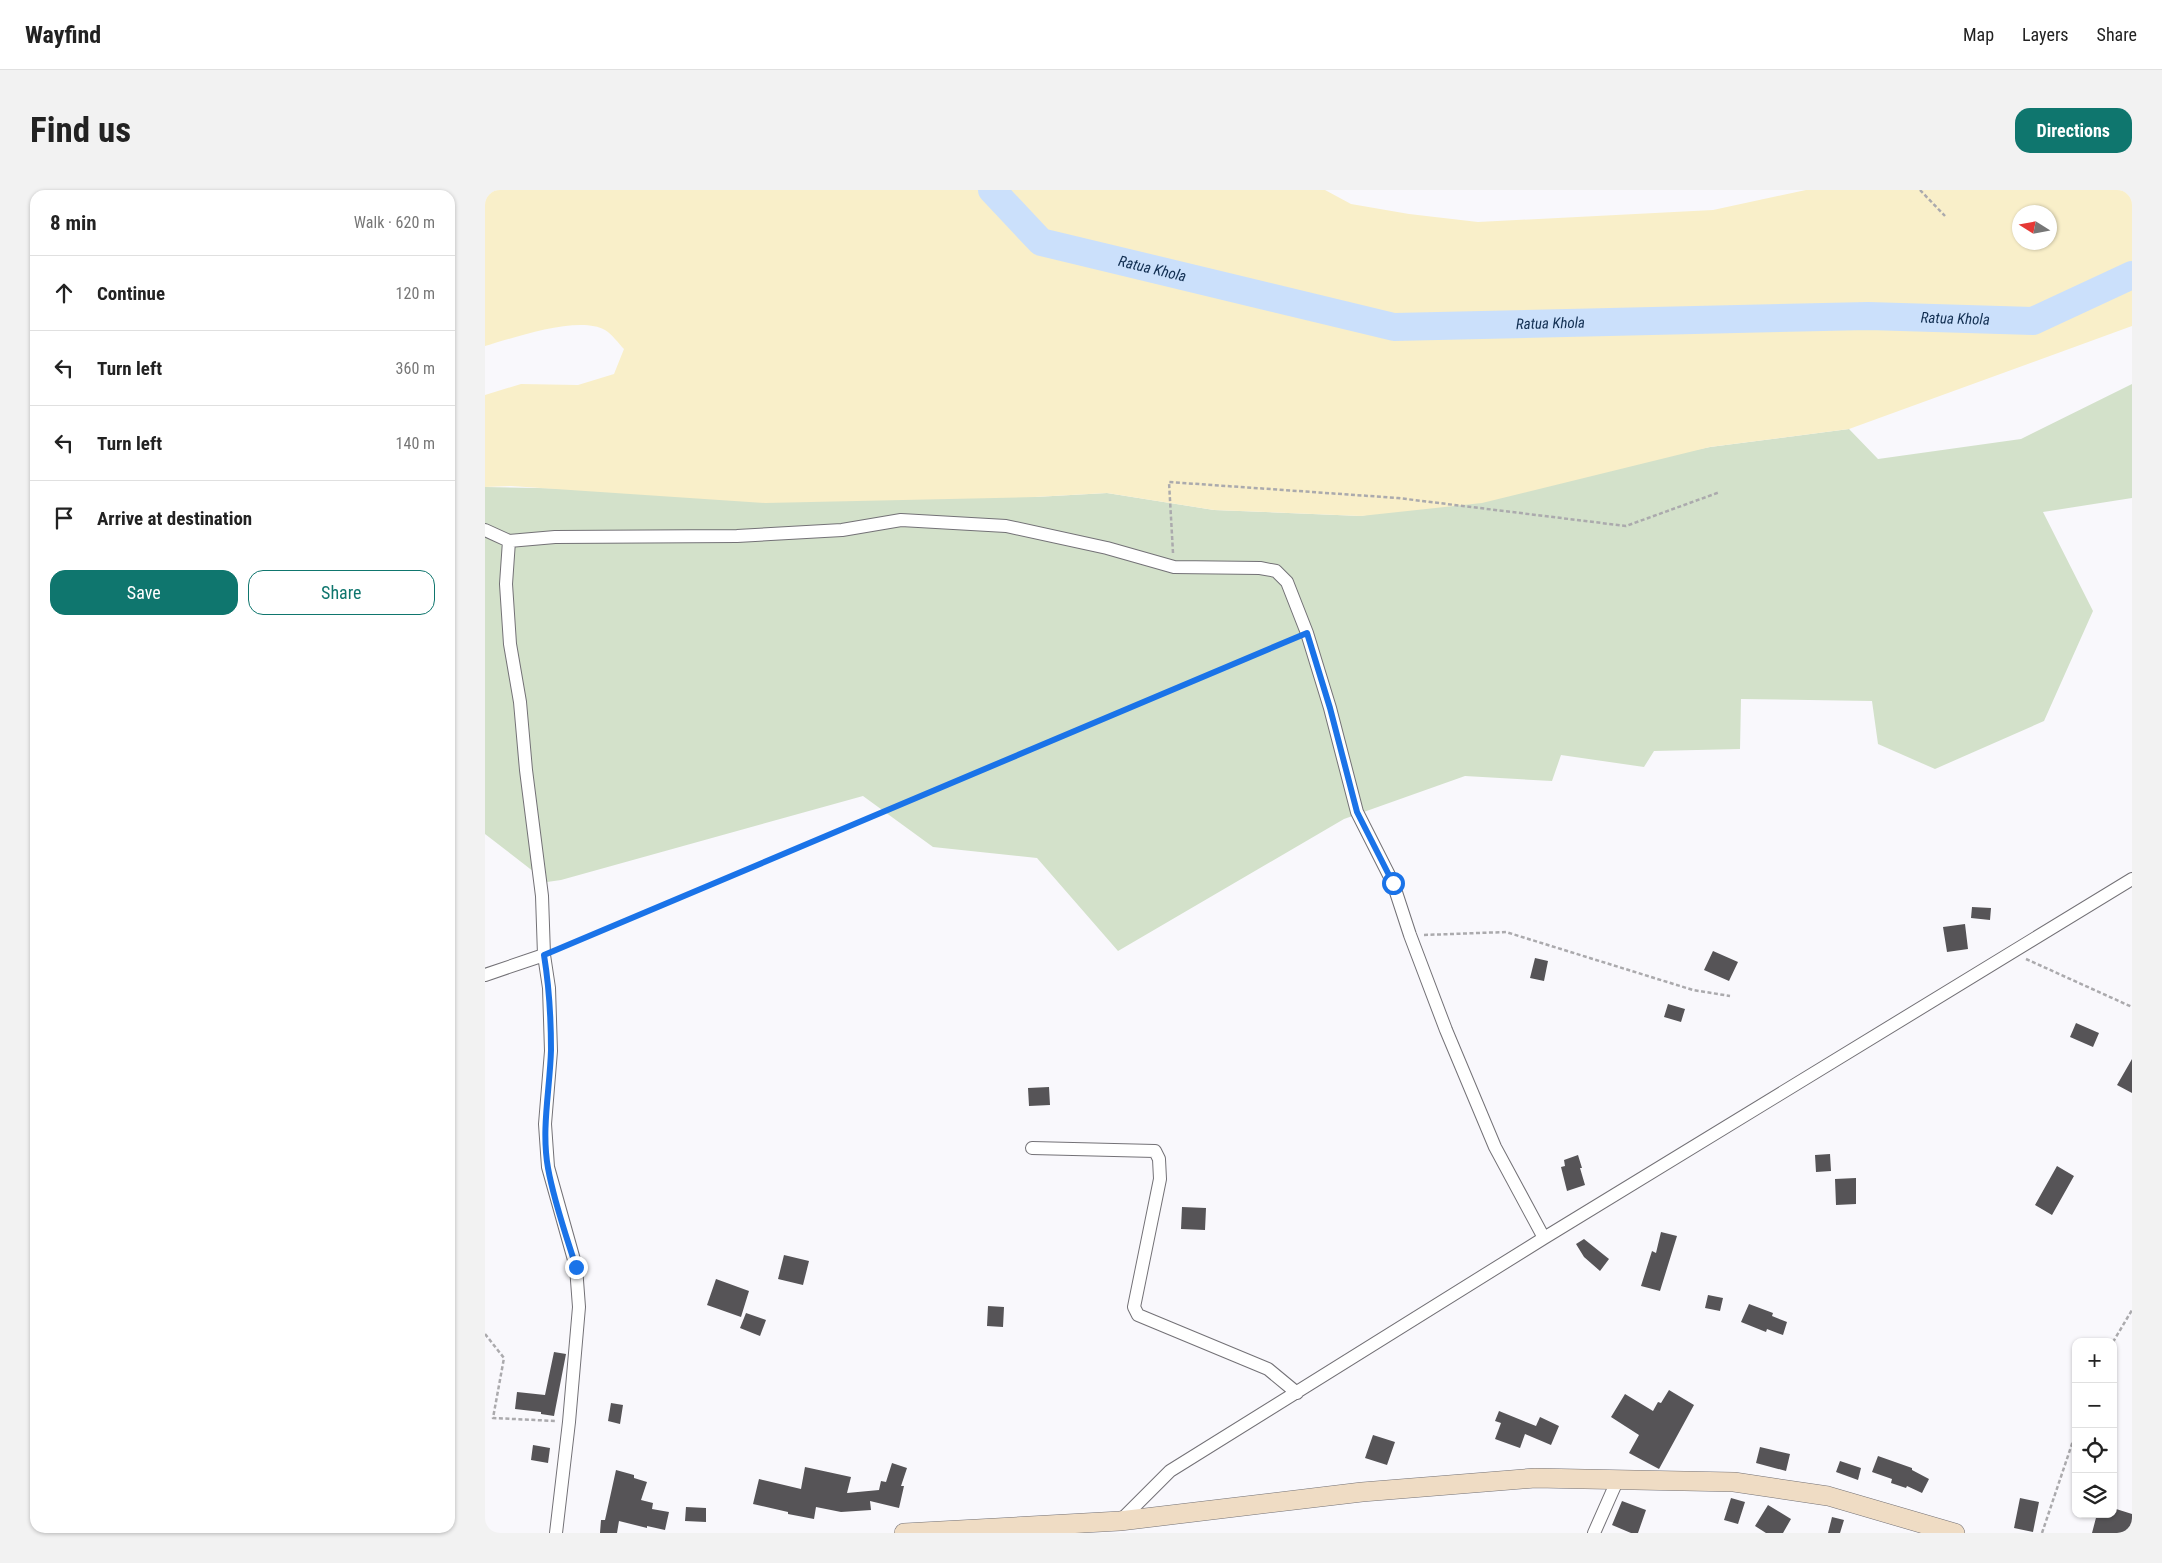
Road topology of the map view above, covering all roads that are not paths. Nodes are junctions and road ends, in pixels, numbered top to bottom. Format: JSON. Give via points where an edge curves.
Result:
{"nodes":[{"id":1,"x":485,"y":530,"type":"edge"},
{"id":2,"x":509,"y":542,"type":"junction"},
{"id":3,"x":2132,"y":878,"type":"edge"},
{"id":4,"x":544,"y":955,"type":"junction"},
{"id":5,"x":485,"y":975,"type":"edge"},
{"id":6,"x":1033,"y":1148,"type":"dead end"},
{"id":7,"x":1544,"y":1238,"type":"junction"},
{"id":8,"x":1297,"y":1393,"type":"junction"},
{"id":9,"x":1617,"y":1481,"type":"junction"},
{"id":10,"x":1120,"y":1521,"type":"junction"},
{"id":11,"x":1062,"y":1529,"type":"edge"},
{"id":12,"x":556,"y":1533,"type":"edge"},
{"id":13,"x":903,"y":1533,"type":"edge"},
{"id":14,"x":1594,"y":1533,"type":"edge"},
{"id":15,"x":1955,"y":1533,"type":"edge"}],
"edges":[{"from":1,"to":2,"type":"street"},
{"from":2,"to":4,"type":"street","via":[[506,584],[509,644],[520,702],[542,896]]},
{"from":2,"to":7,"type":"street","via":[[555,537],[737,536],[842,530],[901,520],[1006,526],[1107,548],[1174,567],[1276,571],[1287,582],[1307,633],[1357,812],[1393,883],[1446,1030],[1495,1147]]},
{"from":3,"to":7,"type":"street"},
{"from":4,"to":5,"type":"street"},
{"from":4,"to":12,"type":"street","via":[[549,988],[551,1051],[545,1124],[548,1167],[576,1267],[579,1307]]},
{"from":6,"to":8,"type":"street","via":[[1155,1151],[1159,1159],[1160,1179],[1134,1307],[1138,1316],[1268,1369]]},
{"from":7,"to":8,"type":"street"},
{"from":8,"to":10,"type":"street","via":[[1170,1472]]},
{"from":9,"to":10,"type":"street","via":[[1525,1478],[1353,1493]]},
{"from":9,"to":14,"type":"street"},
{"from":9,"to":15,"type":"street","via":[[1733,1482],[1828,1496]]},
{"from":10,"to":11,"type":"street"},
{"from":11,"to":13,"type":"street"}]}
